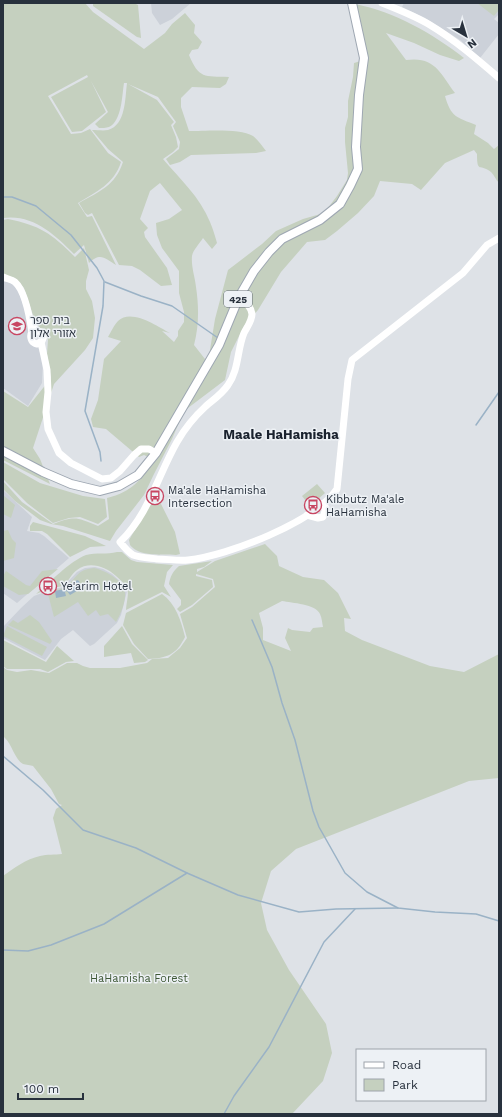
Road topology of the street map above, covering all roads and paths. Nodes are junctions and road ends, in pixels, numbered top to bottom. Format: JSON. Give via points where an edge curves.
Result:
{"nodes":[{"id":1,"x":352,"y":3,"type":"edge"},
{"id":2,"x":382,"y":3,"type":"edge"},
{"id":3,"x":499,"y":78,"type":"edge"},
{"id":4,"x":499,"y":238,"type":"edge"},
{"id":5,"x":3,"y":277,"type":"edge"},
{"id":6,"x":239,"y":298,"type":"junction"},
{"id":7,"x":34,"y":332,"type":"junction"},
{"id":8,"x":38,"y":343,"type":"junction"},
{"id":9,"x":3,"y":451,"type":"edge"},
{"id":10,"x":156,"y":453,"type":"junction"},
{"id":11,"x":322,"y":504,"type":"junction"},
{"id":12,"x":307,"y":515,"type":"junction"}],
"edges":[{"from":1,"to":6,"type":"main road","number":"425","via":[[364,58],[356,147],[358,169],[340,204],[320,220],[282,239],[254,271]]},
{"from":2,"to":3,"type":"street","via":[[437,30]]},
{"from":4,"to":11,"type":"street","via":[[487,246],[463,273],[352,360],[338,490]]},
{"from":5,"to":7,"type":"street","via":[[13,280],[21,289]]},
{"from":6,"to":10,"type":"main road","number":"425","via":[[220,346]]},
{"from":6,"to":12,"type":"street","via":[[248,305],[252,313],[232,379],[182,433],[148,504],[120,542],[137,556],[188,560],[252,543]]},
{"from":7,"to":8,"type":"street","via":[[30,339]]},
{"from":7,"to":8,"type":"street","via":[[40,331],[43,334],[44,338]]},
{"from":8,"to":10,"type":"street","via":[[44,354],[47,370],[48,429],[59,453],[71,464],[102,480],[111,478],[120,471],[141,449],[149,449]]},
{"from":9,"to":10,"type":"main road","number":"425","via":[[71,484],[100,491],[119,486],[138,475]]},
{"from":11,"to":12,"type":"street"},
{"from":11,"to":12,"type":"street","via":[[326,508],[323,517]]}]}
